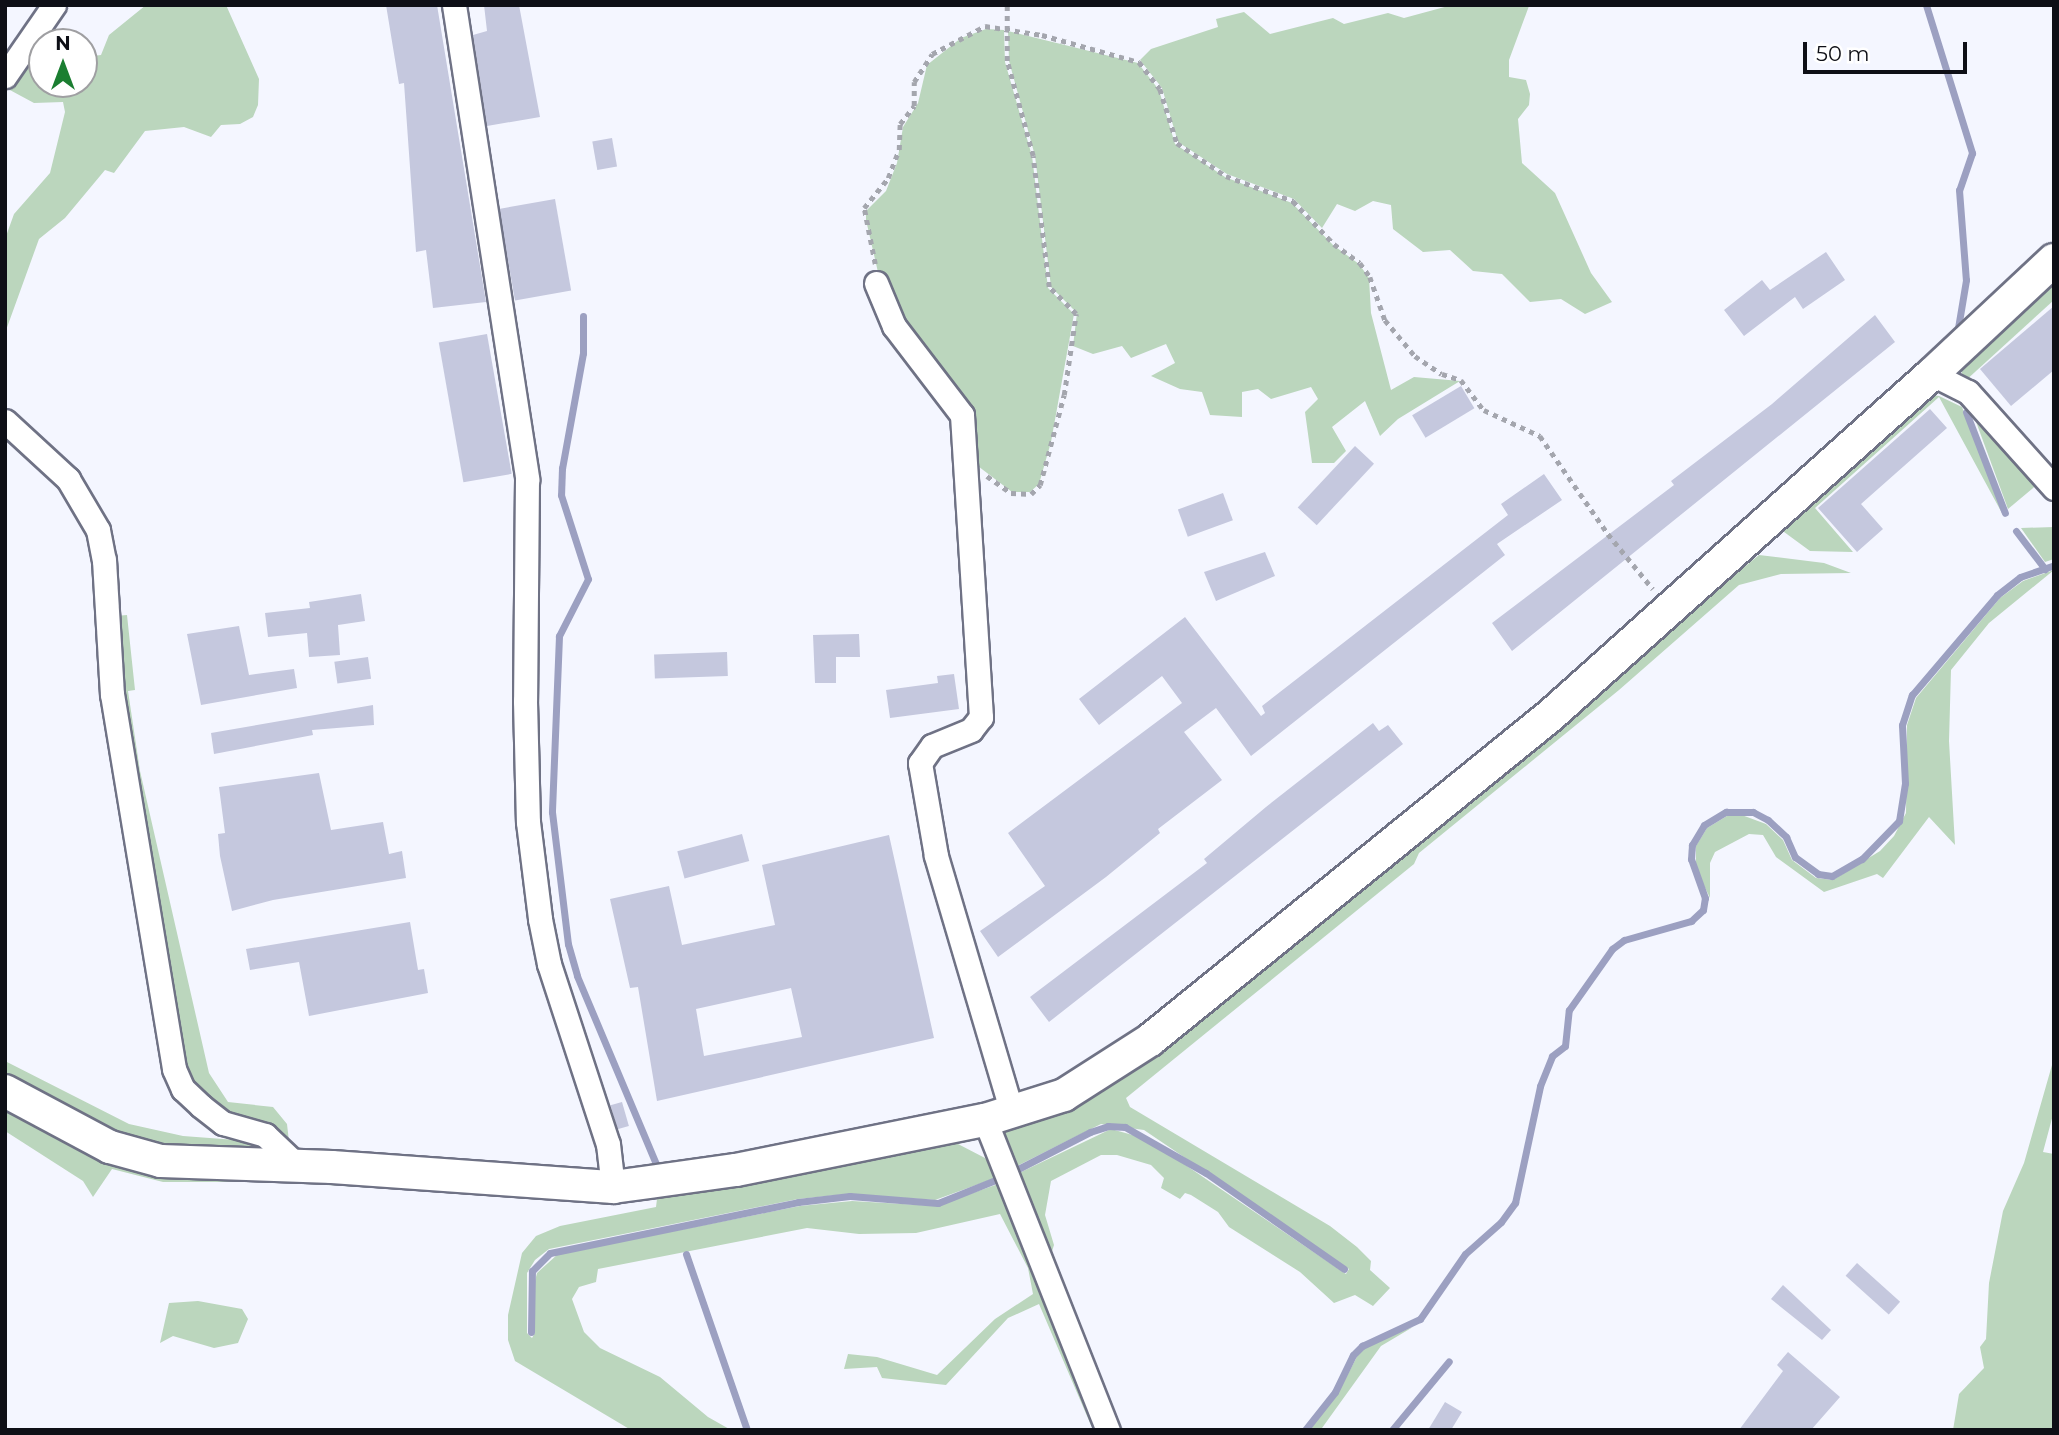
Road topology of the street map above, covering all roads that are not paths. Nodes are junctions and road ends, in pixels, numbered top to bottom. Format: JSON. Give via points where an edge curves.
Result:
{"nodes":[{"id":1,"x":54,"y":5,"type":"edge"},
{"id":2,"x":454,"y":5,"type":"edge"},
{"id":3,"x":5,"y":76,"type":"edge"},
{"id":4,"x":2054,"y":260,"type":"edge"},
{"id":5,"x":876,"y":283,"type":"road end"},
{"id":6,"x":1933,"y":374,"type":"junction"},
{"id":7,"x":5,"y":421,"type":"edge"},
{"id":8,"x":2054,"y":488,"type":"edge"},
{"id":9,"x":5,"y":1091,"type":"edge"},
{"id":10,"x":998,"y":1117,"type":"junction"},
{"id":11,"x":298,"y":1166,"type":"junction"},
{"id":12,"x":613,"y":1187,"type":"junction"},
{"id":13,"x":1108,"y":1430,"type":"edge"}],
"edges":[{"from":1,"to":3,"type":"street"},
{"from":2,"to":12,"type":"street","via":[[527,479],[524,701],[528,822],[540,919],[549,964],[608,1144]]},
{"from":4,"to":6,"type":"main road"},
{"from":5,"to":10,"type":"street","via":[[894,326],[962,415],[981,717],[971,730],[932,746],[920,763],[936,856]]},
{"from":6,"to":8,"type":"street","via":[[1968,392]]},
{"from":6,"to":10,"type":"main road","via":[[1551,715],[1150,1040],[1085,1084]]},
{"from":7,"to":11,"type":"street","via":[[68,479],[98,530],[112,694],[174,1069],[183,1089],[201,1106],[223,1123],[265,1135]]},
{"from":9,"to":11,"type":"main road","via":[[135,1156],[188,1163]]},
{"from":10,"to":12,"type":"main road","via":[[736,1170]]},
{"from":10,"to":13,"type":"street"},
{"from":11,"to":12,"type":"main road"}]}
